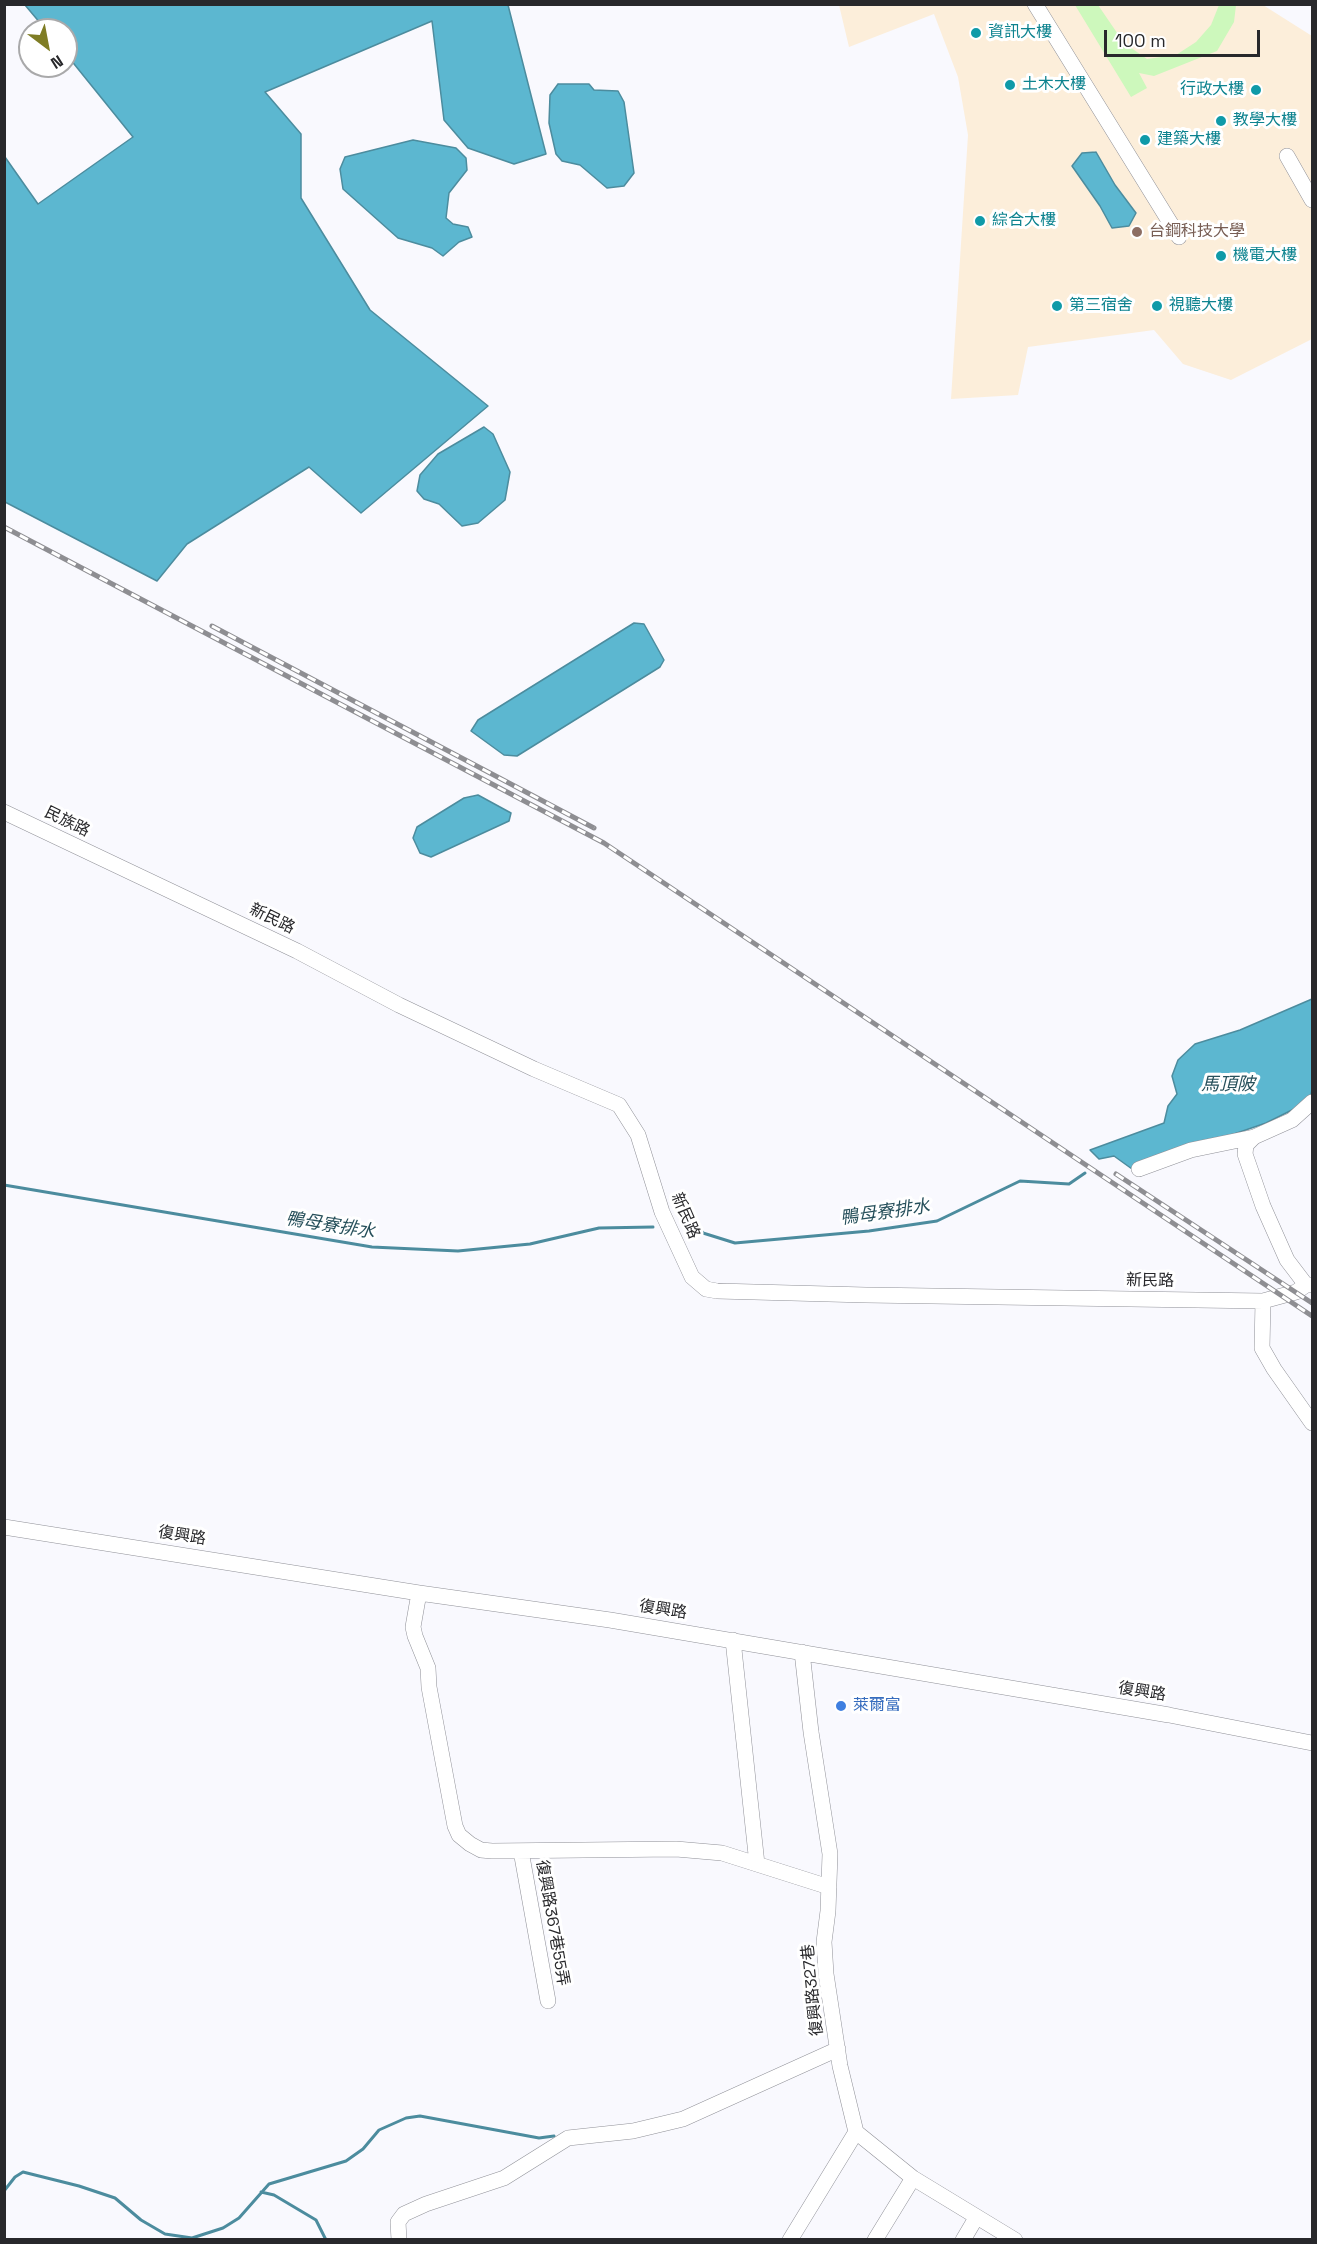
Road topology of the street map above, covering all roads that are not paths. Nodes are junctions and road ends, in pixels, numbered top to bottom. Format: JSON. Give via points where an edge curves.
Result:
{"nodes":[{"id":1,"x":1035,"y":4,"type":"edge"},
{"id":2,"x":1287,"y":156,"type":"dead end"},
{"id":3,"x":1312,"y":200,"type":"edge"},
{"id":4,"x":1179,"y":237,"type":"dead end"},
{"id":5,"x":4,"y":812,"type":"edge"},
{"id":6,"x":113,"y":865,"type":"joint"},
{"id":7,"x":1312,"y":1102,"type":"edge"},
{"id":8,"x":1254,"y":1137,"type":"junction"},
{"id":9,"x":1139,"y":1168,"type":"dead end"},
{"id":10,"x":1309,"y":1285,"type":"edge"},
{"id":11,"x":1263,"y":1301,"type":"junction"},
{"id":12,"x":1312,"y":1423,"type":"edge"},
{"id":13,"x":4,"y":1527,"type":"edge"},
{"id":14,"x":418,"y":1593,"type":"junction"},
{"id":15,"x":734,"y":1640,"type":"junction"},
{"id":16,"x":802,"y":1652,"type":"junction"},
{"id":17,"x":1312,"y":1743,"type":"edge"},
{"id":18,"x":521,"y":1851,"type":"junction"},
{"id":19,"x":757,"y":1864,"type":"junction"},
{"id":20,"x":829,"y":1887,"type":"junction"},
{"id":21,"x":548,"y":2001,"type":"dead end"},
{"id":22,"x":838,"y":2049,"type":"junction"},
{"id":23,"x":856,"y":2132,"type":"junction"},
{"id":24,"x":913,"y":2178,"type":"junction"},
{"id":25,"x":976,"y":2218,"type":"junction"},
{"id":26,"x":399,"y":2240,"type":"edge"},
{"id":27,"x":790,"y":2240,"type":"edge"},
{"id":28,"x":875,"y":2240,"type":"edge"},
{"id":29,"x":963,"y":2240,"type":"edge"},
{"id":30,"x":1015,"y":2240,"type":"edge"}],
"edges":[{"from":1,"to":4,"type":"street"},
{"from":2,"to":3,"type":"street"},
{"from":5,"to":6,"type":"street","name":"民族路"},
{"from":6,"to":11,"type":"street","name":"新民路","via":[[287,946],[399,1005],[619,1105],[638,1135],[662,1212],[693,1277],[706,1289]]},
{"from":7,"to":8,"type":"street","via":[[1292,1120]]},
{"from":8,"to":9,"type":"street","via":[[1191,1150]]},
{"from":8,"to":10,"type":"street","via":[[1246,1145],[1245,1154],[1263,1206],[1287,1260]]},
{"from":10,"to":11,"type":"street","name":"新民路"},
{"from":11,"to":12,"type":"street","via":[[1263,1348]]},
{"from":13,"to":14,"type":"street","name":"復興路"},
{"from":14,"to":15,"type":"street","name":"復興路"},
{"from":14,"to":18,"type":"street","via":[[413,1627],[428,1668],[455,1826],[459,1835],[481,1850]]},
{"from":15,"to":16,"type":"street","name":"復興路"},
{"from":15,"to":19,"type":"street"},
{"from":16,"to":17,"type":"street","name":"復興路"},
{"from":16,"to":20,"type":"street","name":"復興路327巷","via":[[830,1854]]},
{"from":18,"to":19,"type":"street","via":[[676,1849],[722,1853]]},
{"from":18,"to":21,"type":"street","name":"復興路367巷55弄"},
{"from":19,"to":20,"type":"street"},
{"from":20,"to":22,"type":"street","name":"復興路327巷","via":[[824,1942]]},
{"from":22,"to":23,"type":"street","name":"復興路327巷"},
{"from":22,"to":26,"type":"street","via":[[683,2119],[633,2131],[568,2138],[504,2178],[404,2214],[398,2222]]},
{"from":23,"to":24,"type":"street"},
{"from":23,"to":27,"type":"street"},
{"from":24,"to":25,"type":"street"},
{"from":24,"to":28,"type":"street"},
{"from":25,"to":29,"type":"street"},
{"from":25,"to":30,"type":"street"}]}
